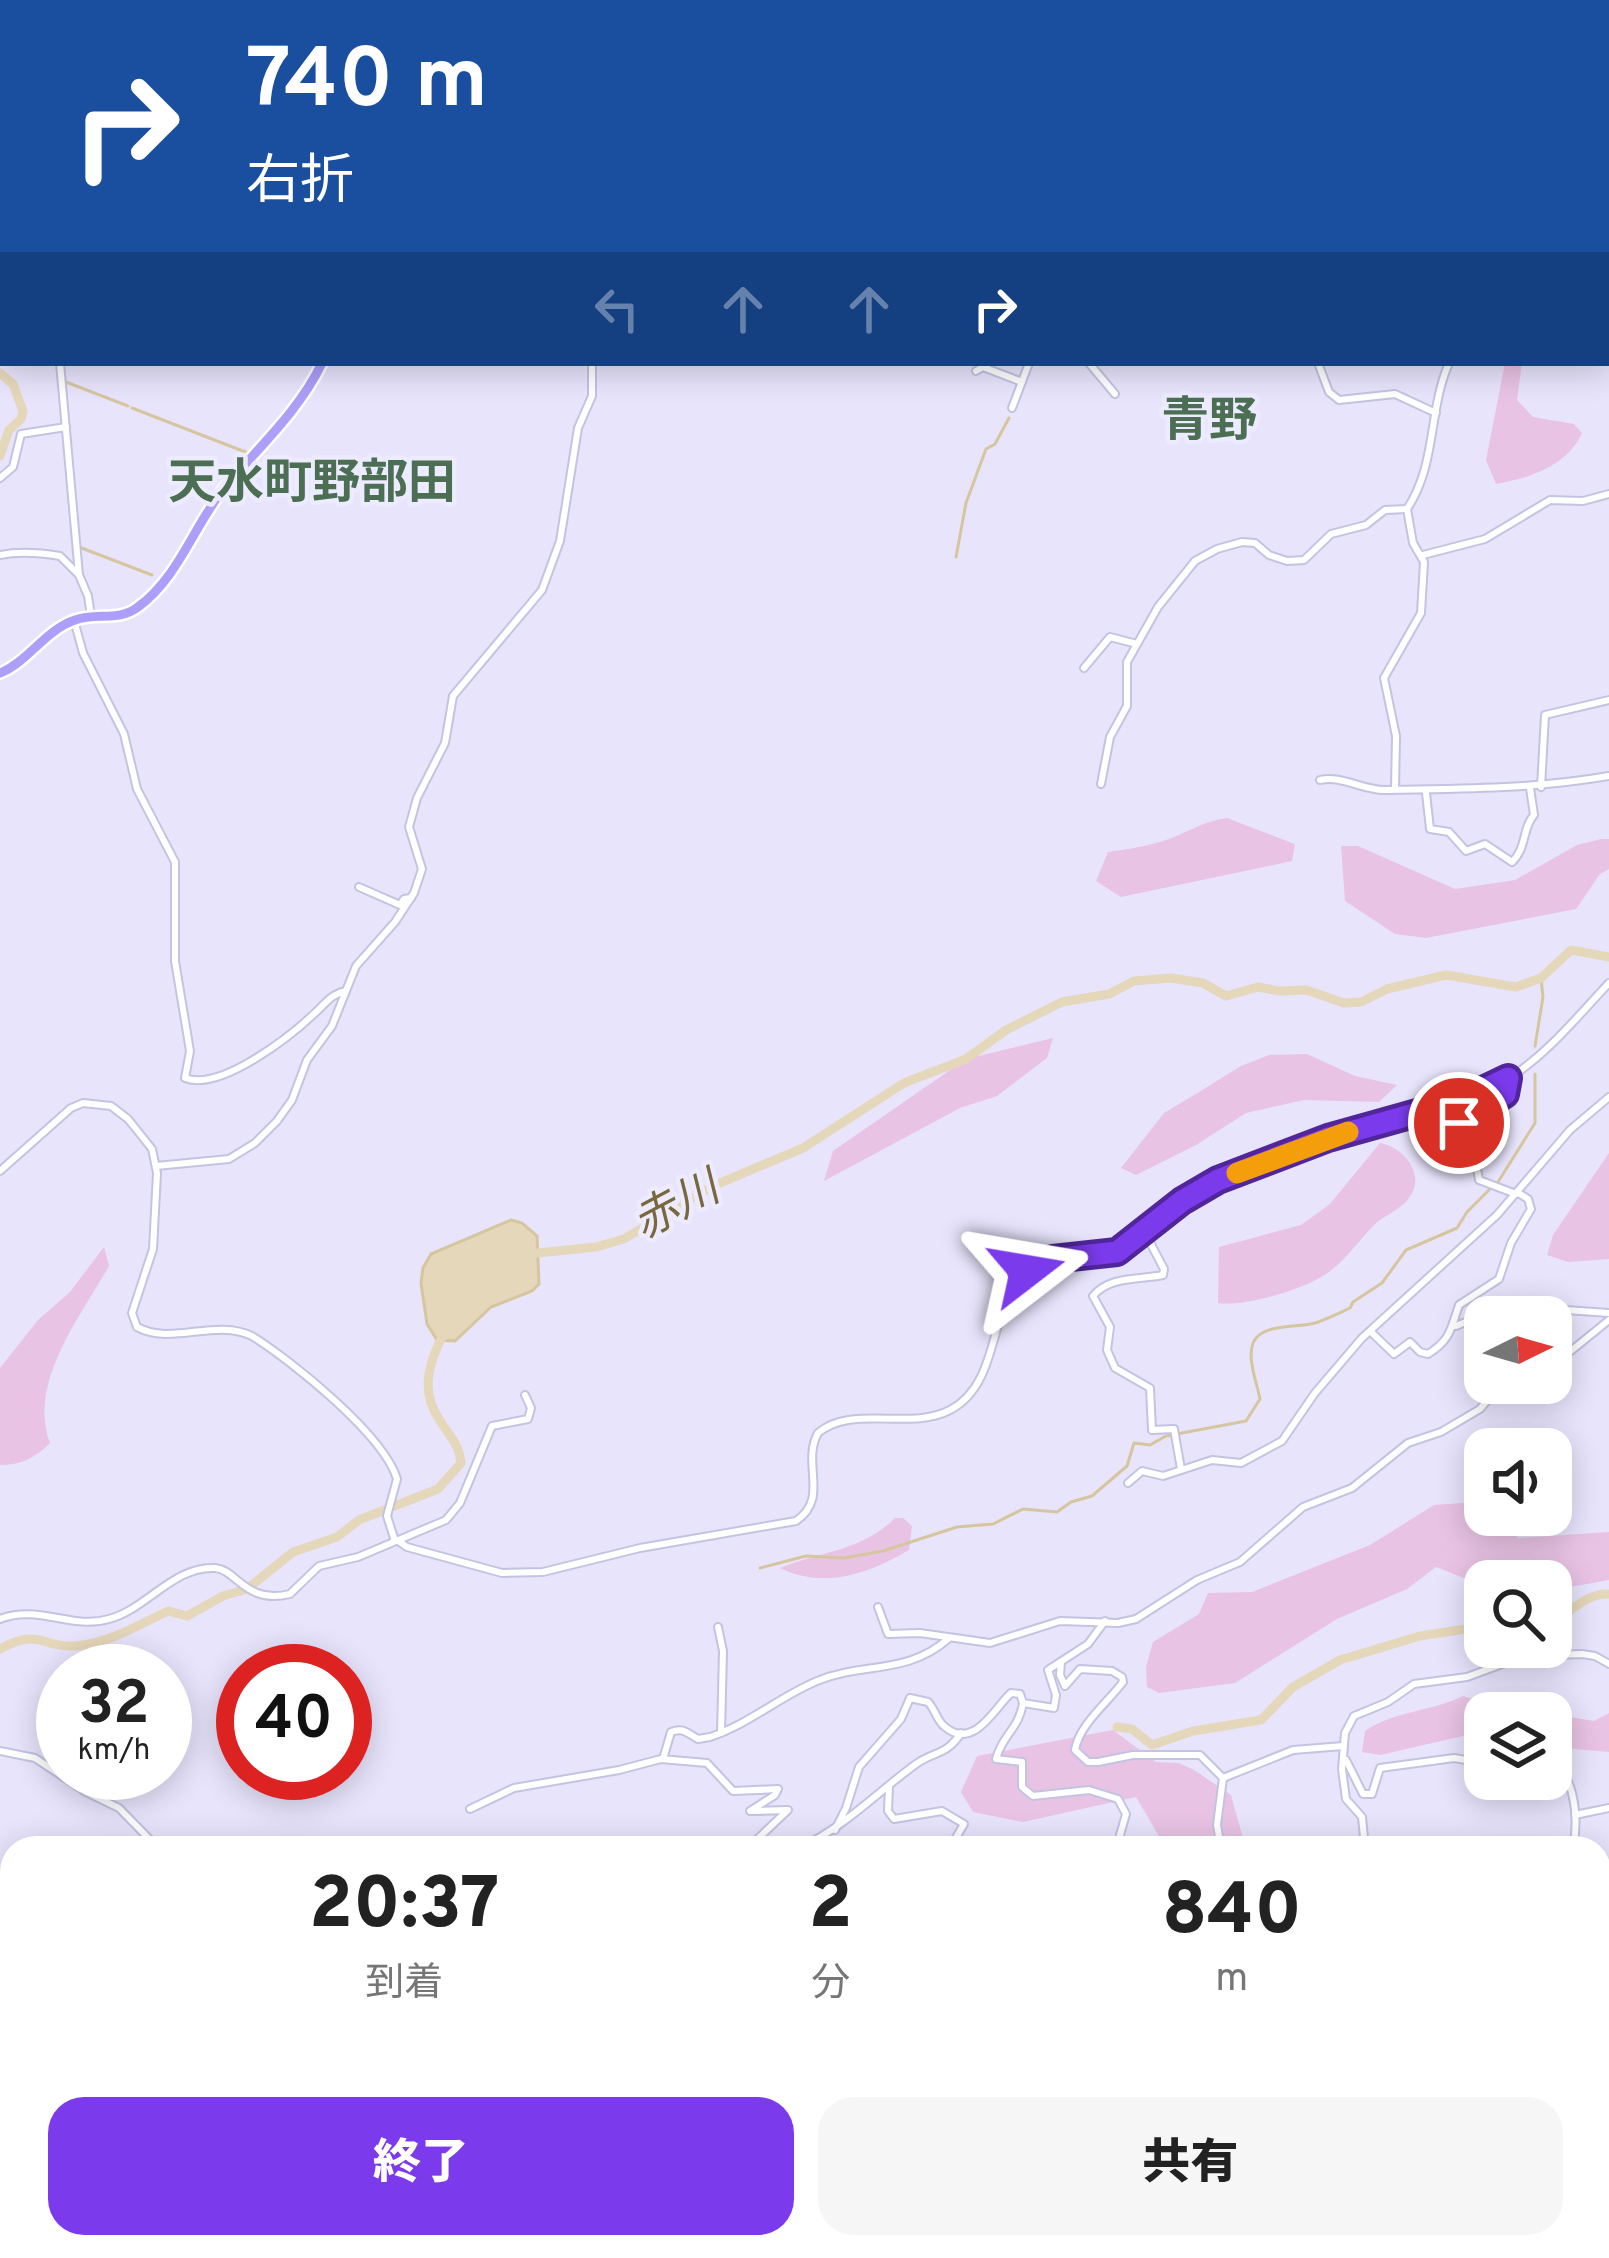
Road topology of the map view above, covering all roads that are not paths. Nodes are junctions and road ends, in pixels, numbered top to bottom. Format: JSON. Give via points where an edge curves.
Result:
{"nodes":[{"id":1,"x":60,"y":366,"type":"edge"},
{"id":2,"x":320,"y":366,"type":"edge"},
{"id":3,"x":592,"y":366,"type":"edge"},
{"id":4,"x":1028,"y":366,"type":"edge"},
{"id":5,"x":1092,"y":366,"type":"edge"},
{"id":6,"x":1319,"y":366,"type":"edge"},
{"id":7,"x":1448,"y":366,"type":"edge"},
{"id":8,"x":976,"y":371,"type":"dead end"},
{"id":9,"x":1022,"y":382,"type":"junction"},
{"id":10,"x":1115,"y":394,"type":"dead end"},
{"id":11,"x":1012,"y":408,"type":"dead end"},
{"id":12,"x":1436,"y":413,"type":"junction"},
{"id":13,"x":66,"y":427,"type":"junction"},
{"id":14,"x":0,"y":478,"type":"edge"},
{"id":15,"x":1609,"y":494,"type":"edge"},
{"id":16,"x":1407,"y":509,"type":"junction"},
{"id":17,"x":0,"y":555,"type":"edge"},
{"id":18,"x":1423,"y":555,"type":"junction"},
{"id":19,"x":79,"y":575,"type":"junction"},
{"id":20,"x":91,"y":616,"type":"junction"},
{"id":21,"x":74,"y":620,"type":"junction"},
{"id":22,"x":1136,"y":644,"type":"junction"},
{"id":23,"x":1084,"y":668,"type":"dead end"},
{"id":24,"x":0,"y":673,"type":"edge"},
{"id":25,"x":1609,"y":700,"type":"edge"},
{"id":26,"x":1609,"y":776,"type":"edge"},
{"id":27,"x":1320,"y":780,"type":"dead end"},
{"id":28,"x":1101,"y":784,"type":"dead end"},
{"id":29,"x":1541,"y":787,"type":"junction"},
{"id":30,"x":1530,"y":788,"type":"junction"},
{"id":31,"x":1395,"y":789,"type":"junction"},
{"id":32,"x":1426,"y":791,"type":"junction"},
{"id":33,"x":359,"y":887,"type":"dead end"},
{"id":34,"x":411,"y":898,"type":"junction"},
{"id":35,"x":1609,"y":982,"type":"edge"},
{"id":36,"x":346,"y":991,"type":"junction"},
{"id":37,"x":1508,"y":1078,"type":"junction"},
{"id":38,"x":1609,"y":1097,"type":"edge"},
{"id":39,"x":156,"y":1166,"type":"junction"},
{"id":40,"x":0,"y":1171,"type":"edge"},
{"id":41,"x":1516,"y":1193,"type":"junction"},
{"id":42,"x":1145,"y":1233,"type":"junction"},
{"id":43,"x":1572,"y":1312,"type":"edge"},
{"id":44,"x":1609,"y":1317,"type":"edge"},
{"id":45,"x":1464,"y":1323,"type":"edge"},
{"id":46,"x":1456,"y":1326,"type":"junction"},
{"id":47,"x":1370,"y":1331,"type":"junction"},
{"id":48,"x":1572,"y":1349,"type":"edge"},
{"id":49,"x":525,"y":1395,"type":"dead end"},
{"id":50,"x":1484,"y":1404,"type":"edge"},
{"id":51,"x":1181,"y":1468,"type":"junction"},
{"id":52,"x":1128,"y":1483,"type":"dead end"},
{"id":53,"x":398,"y":1541,"type":"junction"},
{"id":54,"x":878,"y":1607,"type":"dead end"},
{"id":55,"x":0,"y":1619,"type":"edge"},
{"id":56,"x":1106,"y":1622,"type":"junction"},
{"id":57,"x":718,"y":1628,"type":"dead end"},
{"id":58,"x":950,"y":1638,"type":"junction"},
{"id":59,"x":1061,"y":1662,"type":"junction"},
{"id":60,"x":1609,"y":1664,"type":"edge"},
{"id":61,"x":1023,"y":1703,"type":"junction"},
{"id":62,"x":962,"y":1732,"type":"junction"},
{"id":63,"x":721,"y":1733,"type":"junction"},
{"id":64,"x":1343,"y":1745,"type":"junction"},
{"id":65,"x":0,"y":1751,"type":"edge"},
{"id":66,"x":1344,"y":1756,"type":"junction"},
{"id":67,"x":663,"y":1759,"type":"junction"},
{"id":68,"x":1464,"y":1760,"type":"edge"},
{"id":69,"x":1222,"y":1778,"type":"junction"},
{"id":70,"x":890,"y":1786,"type":"junction"},
{"id":71,"x":1572,"y":1800,"type":"edge"},
{"id":72,"x":1609,"y":1808,"type":"edge"},
{"id":73,"x":470,"y":1809,"type":"dead end"},
{"id":74,"x":1575,"y":1816,"type":"junction"},
{"id":75,"x":835,"y":1830,"type":"junction"},
{"id":76,"x":146,"y":1836,"type":"edge"},
{"id":77,"x":761,"y":1836,"type":"edge"},
{"id":78,"x":823,"y":1836,"type":"edge"},
{"id":79,"x":957,"y":1836,"type":"edge"},
{"id":80,"x":1120,"y":1836,"type":"edge"},
{"id":81,"x":1219,"y":1836,"type":"edge"},
{"id":82,"x":1364,"y":1836,"type":"edge"},
{"id":83,"x":1574,"y":1836,"type":"edge"}],
"edges":[{"from":1,"to":13,"type":"street"},
{"from":2,"to":20,"type":"main road","via":[[145,601],[118,616]]},
{"from":3,"to":34,"type":"street","via":[[560,541],[542,590],[453,696],[445,742],[417,798],[409,827],[422,872]]},
{"from":4,"to":9,"type":"street"},
{"from":5,"to":10,"type":"street"},
{"from":6,"to":12,"type":"street","via":[[1339,400],[1395,394]]},
{"from":7,"to":12,"type":"street"},
{"from":8,"to":9,"type":"street","via":[[999,370]]},
{"from":9,"to":11,"type":"street"},
{"from":12,"to":16,"type":"street","via":[[1430,459]]},
{"from":13,"to":14,"type":"street","via":[[21,434],[13,467]]},
{"from":13,"to":19,"type":"street"},
{"from":15,"to":18,"type":"street","via":[[1550,500],[1485,538]]},
{"from":16,"to":18,"type":"street"},
{"from":16,"to":22,"type":"street","via":[[1331,533],[1295,562],[1250,542],[1216,548],[1191,564]]},
{"from":17,"to":19,"type":"street","via":[[53,554]]},
{"from":18,"to":31,"type":"street","via":[[1420,613],[1384,678],[1396,736]]},
{"from":19,"to":20,"type":"street"},
{"from":20,"to":21,"type":"main road"},
{"from":21,"to":24,"type":"main road"},
{"from":21,"to":36,"type":"street","via":[[124,734],[137,789],[175,862],[175,961],[190,1051],[185,1078],[238,1069]]},
{"from":22,"to":23,"type":"street","via":[[1110,637]]},
{"from":22,"to":28,"type":"street","via":[[1126,667],[1125,714],[1110,737]]},
{"from":25,"to":29,"type":"street","via":[[1545,715]]},
{"from":26,"to":29,"type":"street"},
{"from":27,"to":31,"type":"street"},
{"from":29,"to":30,"type":"street"},
{"from":30,"to":32,"type":"street"},
{"from":30,"to":32,"type":"street","via":[[1534,815],[1512,862],[1485,844],[1466,851],[1449,832],[1430,830]]},
{"from":31,"to":32,"type":"street"},
{"from":33,"to":34,"type":"street","via":[[400,905]]},
{"from":34,"to":36,"type":"street","via":[[356,966]]},
{"from":35,"to":37,"type":"street"},
{"from":36,"to":39,"type":"street","via":[[292,1100],[255,1143],[220,1163]]},
{"from":37,"to":41,"type":"street","via":[[1505,1094],[1458,1127],[1479,1180]]},
{"from":37,"to":42,"type":"street","via":[[1218,1180]]},
{"from":38,"to":41,"type":"street"},
{"from":39,"to":40,"type":"street","via":[[128,1119],[93,1102],[71,1108]]},
{"from":39,"to":53,"type":"street","via":[[153,1249],[132,1313],[137,1327],[157,1334],[229,1328],[265,1344],[385,1454],[397,1479],[387,1522]]},
{"from":41,"to":46,"type":"street","via":[[1531,1208],[1504,1272],[1459,1305]]},
{"from":41,"to":47,"type":"street"},
{"from":42,"to":51,"type":"street","via":[[1162,1275],[1113,1281],[1093,1296],[1110,1327],[1110,1360],[1150,1388],[1152,1430],[1174,1429]]},
{"from":42,"to":53,"type":"street","via":[[1117,1252],[1053,1259],[1020,1277],[982,1375],[957,1406],[921,1419],[824,1427],[811,1447],[813,1503],[796,1521],[520,1575]]},
{"from":43,"to":44,"type":"street"},
{"from":44,"to":48,"type":"street"},
{"from":45,"to":46,"type":"street"},
{"from":46,"to":47,"type":"street","via":[[1423,1354],[1410,1342],[1394,1354]]},
{"from":47,"to":51,"type":"street","via":[[1282,1441],[1240,1463]]},
{"from":49,"to":53,"type":"street","via":[[528,1419],[492,1426],[446,1520]]},
{"from":50,"to":56,"type":"street","via":[[1408,1443],[1352,1488],[1303,1507],[1240,1562],[1136,1619]]},
{"from":51,"to":52,"type":"street","via":[[1163,1476],[1142,1471]]},
{"from":53,"to":55,"type":"street","via":[[319,1566],[282,1597],[252,1592],[211,1568],[165,1584],[137,1609],[104,1621],[31,1613]]},
{"from":54,"to":58,"type":"street","via":[[888,1634]]},
{"from":56,"to":58,"type":"street","via":[[1060,1621],[990,1643]]},
{"from":56,"to":59,"type":"street"},
{"from":57,"to":63,"type":"street"},
{"from":58,"to":63,"type":"street","via":[[904,1665],[817,1681]]},
{"from":59,"to":61,"type":"street","via":[[1048,1670],[1054,1708]]},
{"from":59,"to":69,"type":"street","via":[[1065,1686],[1080,1669],[1122,1677],[1079,1732],[1081,1757],[1190,1753]]},
{"from":60,"to":64,"type":"street","via":[[1582,1654],[1524,1656],[1467,1677],[1414,1684],[1354,1716]]},
{"from":61,"to":62,"type":"street","via":[[1011,1693],[982,1727]]},
{"from":61,"to":80,"type":"street","via":[[996,1759],[1022,1762],[1022,1787],[1033,1796],[1089,1790],[1118,1798],[1126,1814]]},
{"from":62,"to":70,"type":"street"},
{"from":62,"to":75,"type":"street","via":[[942,1725],[928,1702],[910,1698],[859,1767]]},
{"from":63,"to":67,"type":"street","via":[[671,1732]]},
{"from":64,"to":66,"type":"street"},
{"from":64,"to":69,"type":"street","via":[[1293,1750]]},
{"from":65,"to":76,"type":"street","via":[[35,1758],[119,1808]]},
{"from":66,"to":68,"type":"street","via":[[1364,1794],[1372,1794],[1380,1768]]},
{"from":66,"to":82,"type":"street","via":[[1346,1799],[1362,1817]]},
{"from":67,"to":73,"type":"street","via":[[514,1787]]},
{"from":67,"to":77,"type":"street","via":[[707,1763],[733,1791],[778,1789],[750,1811],[788,1810]]},
{"from":69,"to":81,"type":"street"},
{"from":70,"to":75,"type":"street"},
{"from":70,"to":79,"type":"street","via":[[894,1819],[941,1811],[964,1824]]},
{"from":71,"to":74,"type":"street"},
{"from":72,"to":74,"type":"street"},
{"from":74,"to":83,"type":"street"},
{"from":75,"to":78,"type":"street"}]}
